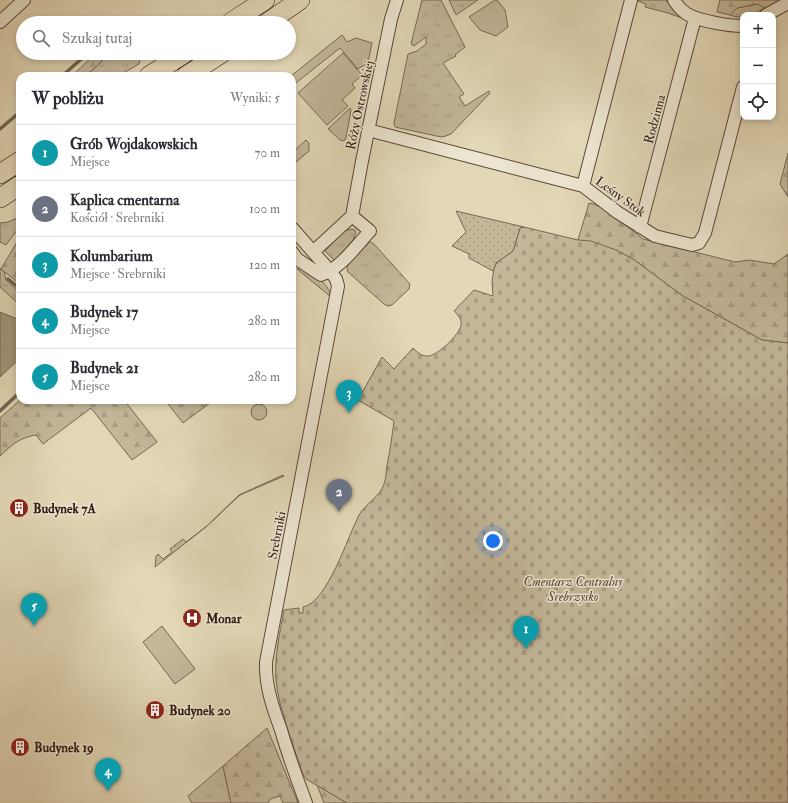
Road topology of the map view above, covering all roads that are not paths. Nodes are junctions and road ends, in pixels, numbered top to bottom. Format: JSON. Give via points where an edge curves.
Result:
{"nodes":[{"id":1,"x":24,"y":0,"type":"edge"},
{"id":2,"x":265,"y":0,"type":"edge"},
{"id":3,"x":300,"y":0,"type":"edge"},
{"id":4,"x":397,"y":0,"type":"edge"},
{"id":5,"x":632,"y":0,"type":"edge"},
{"id":6,"x":674,"y":0,"type":"edge"},
{"id":7,"x":788,"y":3,"type":"edge"},
{"id":8,"x":772,"y":12,"type":"edge"},
{"id":9,"x":241,"y":16,"type":"edge"},
{"id":10,"x":277,"y":16,"type":"edge"},
{"id":11,"x":695,"y":18,"type":"junction"},
{"id":12,"x":0,"y":22,"type":"edge"},
{"id":13,"x":740,"y":26,"type":"edge"},
{"id":14,"x":176,"y":60,"type":"edge"},
{"id":15,"x":211,"y":60,"type":"edge"},
{"id":16,"x":161,"y":72,"type":"edge"},
{"id":17,"x":192,"y":72,"type":"edge"},
{"id":18,"x":740,"y":99,"type":"edge"},
{"id":19,"x":368,"y":130,"type":"junction"},
{"id":20,"x":16,"y":164,"type":"edge"},
{"id":21,"x":0,"y":174,"type":"edge"},
{"id":22,"x":583,"y":186,"type":"junction"},
{"id":23,"x":16,"y":188,"type":"edge"},
{"id":24,"x":0,"y":198,"type":"edge"},
{"id":25,"x":352,"y":216,"type":"junction"},
{"id":26,"x":640,"y":227,"type":"junction"},
{"id":27,"x":296,"y":233,"type":"edge"},
{"id":28,"x":313,"y":252,"type":"junction"},
{"id":29,"x":296,"y":258,"type":"edge"},
{"id":30,"x":330,"y":271,"type":"junction"},
{"id":31,"x":306,"y":803,"type":"edge"}],
"edges":[{"from":1,"to":12,"type":"street"},
{"from":2,"to":9,"type":"main road"},
{"from":3,"to":10,"type":"main road"},
{"from":4,"to":19,"type":"street","name":"Róży Ostrowskiej"},
{"from":5,"to":22,"type":"street"},
{"from":6,"to":11,"type":"street","via":[[686,13]]},
{"from":7,"to":8,"type":"street"},
{"from":11,"to":13,"type":"street"},
{"from":11,"to":26,"type":"street","name":"Rodzinna"},
{"from":14,"to":16,"type":"main road"},
{"from":15,"to":17,"type":"main road"},
{"from":18,"to":26,"type":"street","name":"Leśny Stok","via":[[705,233],[699,243],[692,245],[654,236]]},
{"from":19,"to":22,"type":"street","name":"Leśny Stok"},
{"from":19,"to":25,"type":"street","name":"Róży Ostrowskiej"},
{"from":20,"to":21,"type":"main road"},
{"from":22,"to":26,"type":"street","name":"Leśny Stok"},
{"from":23,"to":24,"type":"main road"},
{"from":25,"to":28,"type":"street"},
{"from":25,"to":30,"type":"street","via":[[370,231]]},
{"from":27,"to":28,"type":"street","name":"Srebrniki"},
{"from":28,"to":30,"type":"street","name":"Srebrniki"},
{"from":29,"to":30,"type":"street","via":[[321,275]]},
{"from":30,"to":31,"type":"street","name":"Srebrniki","via":[[338,286],[266,669],[271,700],[293,771]]}]}
